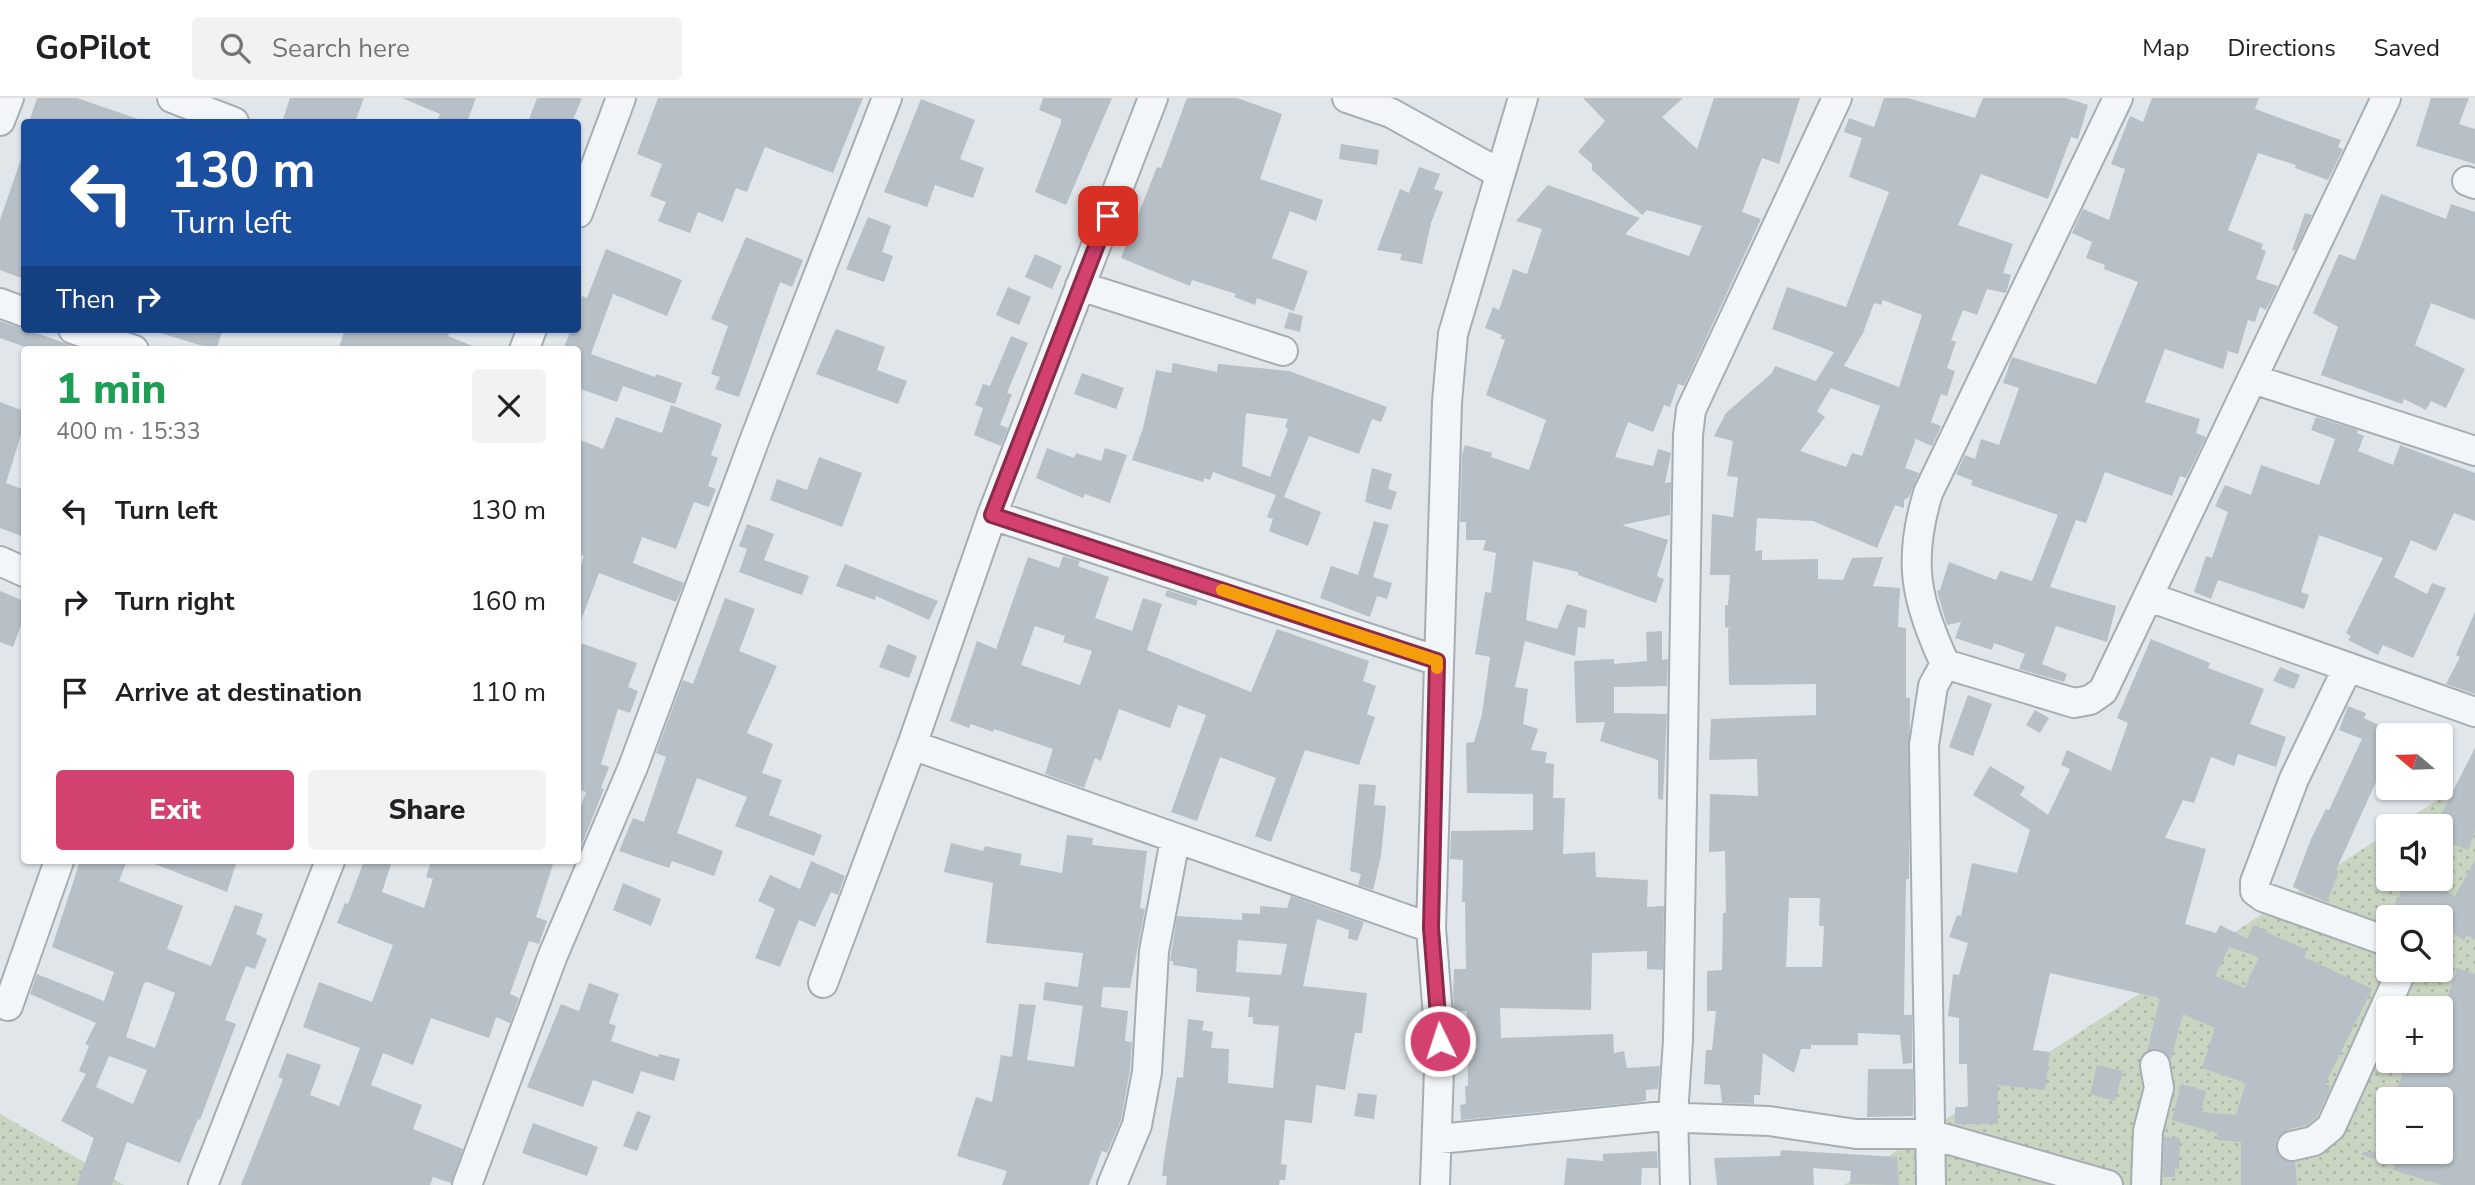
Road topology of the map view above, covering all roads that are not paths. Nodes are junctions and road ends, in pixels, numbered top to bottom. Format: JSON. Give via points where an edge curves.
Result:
{"nodes":[{"id":1,"x":9,"y":98,"type":"edge"},
{"id":2,"x":172,"y":98,"type":"edge"},
{"id":3,"x":621,"y":98,"type":"edge"},
{"id":4,"x":887,"y":98,"type":"edge"},
{"id":5,"x":1153,"y":98,"type":"edge"},
{"id":6,"x":1347,"y":98,"type":"edge"},
{"id":7,"x":1523,"y":98,"type":"edge"},
{"id":8,"x":1837,"y":98,"type":"edge"},
{"id":9,"x":2118,"y":98,"type":"edge"},
{"id":10,"x":2386,"y":98,"type":"edge"},
{"id":11,"x":226,"y":119,"type":"edge"},
{"id":12,"x":0,"y":121,"type":"edge"},
{"id":13,"x":1499,"y":173,"type":"junction"},
{"id":14,"x":581,"y":205,"type":"edge"},
{"id":15,"x":1080,"y":286,"type":"junction"},
{"id":16,"x":0,"y":303,"type":"edge"},
{"id":17,"x":21,"y":311,"type":"edge"},
{"id":18,"x":85,"y":333,"type":"edge"},
{"id":19,"x":122,"y":346,"type":"edge"},
{"id":20,"x":1283,"y":351,"type":"dead end"},
{"id":21,"x":2253,"y":379,"type":"junction"},
{"id":22,"x":2475,"y":451,"type":"edge"},
{"id":23,"x":992,"y":515,"type":"junction"},
{"id":24,"x":0,"y":561,"type":"edge"},
{"id":25,"x":21,"y":571,"type":"edge"},
{"id":26,"x":2150,"y":597,"type":"junction"},
{"id":27,"x":1437,"y":661,"type":"junction"},
{"id":28,"x":1945,"y":664,"type":"junction"},
{"id":29,"x":2348,"y":667,"type":"junction"},
{"id":30,"x":2475,"y":712,"type":"edge"},
{"id":31,"x":912,"y":745,"type":"junction"},
{"id":32,"x":1175,"y":840,"type":"junction"},
{"id":33,"x":57,"y":864,"type":"edge"},
{"id":34,"x":329,"y":864,"type":"edge"},
{"id":35,"x":1431,"y":928,"type":"junction"},
{"id":36,"x":2376,"y":937,"type":"edge"},
{"id":37,"x":2397,"y":982,"type":"edge"},
{"id":38,"x":823,"y":984,"type":"dead end"},
{"id":39,"x":8,"y":1006,"type":"dead end"},
{"id":40,"x":2155,"y":1065,"type":"dead end"},
{"id":41,"x":1673,"y":1115,"type":"junction"},
{"id":42,"x":1929,"y":1134,"type":"junction"},
{"id":43,"x":1439,"y":1139,"type":"junction"},
{"id":44,"x":2292,"y":1146,"type":"dead end"},
{"id":45,"x":203,"y":1185,"type":"edge"},
{"id":46,"x":467,"y":1185,"type":"edge"},
{"id":47,"x":1112,"y":1185,"type":"edge"},
{"id":48,"x":1435,"y":1185,"type":"edge"},
{"id":49,"x":1675,"y":1185,"type":"edge"},
{"id":50,"x":1931,"y":1185,"type":"edge"},
{"id":51,"x":2108,"y":1185,"type":"edge"},
{"id":52,"x":2147,"y":1185,"type":"edge"}],
"edges":[{"from":1,"to":12,"type":"street"},
{"from":2,"to":11,"type":"street"},
{"from":3,"to":14,"type":"street"},
{"from":4,"to":46,"type":"street","via":[[633,767],[553,955]]},
{"from":5,"to":15,"type":"street"},
{"from":6,"to":13,"type":"street","via":[[1391,113]]},
{"from":7,"to":13,"type":"street"},
{"from":8,"to":41,"type":"street","via":[[1691,410],[1678,1062]]},
{"from":9,"to":28,"type":"street","via":[[1927,493],[1916,531],[1919,595]]},
{"from":10,"to":21,"type":"street"},
{"from":13,"to":27,"type":"street","via":[[1453,334]]},
{"from":15,"to":20,"type":"street"},
{"from":15,"to":23,"type":"street"},
{"from":16,"to":17,"type":"street"},
{"from":18,"to":19,"type":"street"},
{"from":21,"to":22,"type":"street"},
{"from":21,"to":26,"type":"street"},
{"from":23,"to":27,"type":"street"},
{"from":23,"to":31,"type":"street"},
{"from":24,"to":25,"type":"street"},
{"from":26,"to":28,"type":"street","via":[[2102,691],[2090,700],[2074,703]]},
{"from":26,"to":29,"type":"street"},
{"from":27,"to":35,"type":"street"},
{"from":28,"to":42,"type":"street","via":[[1933,686],[1924,745]]},
{"from":29,"to":30,"type":"street"},
{"from":29,"to":36,"type":"street","via":[[2294,779],[2255,891]]},
{"from":31,"to":32,"type":"street"},
{"from":31,"to":38,"type":"street"},
{"from":32,"to":35,"type":"street"},
{"from":32,"to":47,"type":"street","via":[[1154,951],[1147,1072],[1137,1125]]},
{"from":33,"to":39,"type":"street"},
{"from":34,"to":45,"type":"street"},
{"from":35,"to":43,"type":"street","via":[[1440,1041]]},
{"from":37,"to":44,"type":"street","via":[[2331,1127],[2314,1142]]},
{"from":40,"to":52,"type":"street","via":[[2160,1088],[2148,1131]]},
{"from":41,"to":42,"type":"street","via":[[1769,1121],[1856,1134]]},
{"from":41,"to":43,"type":"street"},
{"from":41,"to":49,"type":"street"},
{"from":42,"to":50,"type":"street"},
{"from":42,"to":51,"type":"street"},
{"from":43,"to":48,"type":"street"}]}
